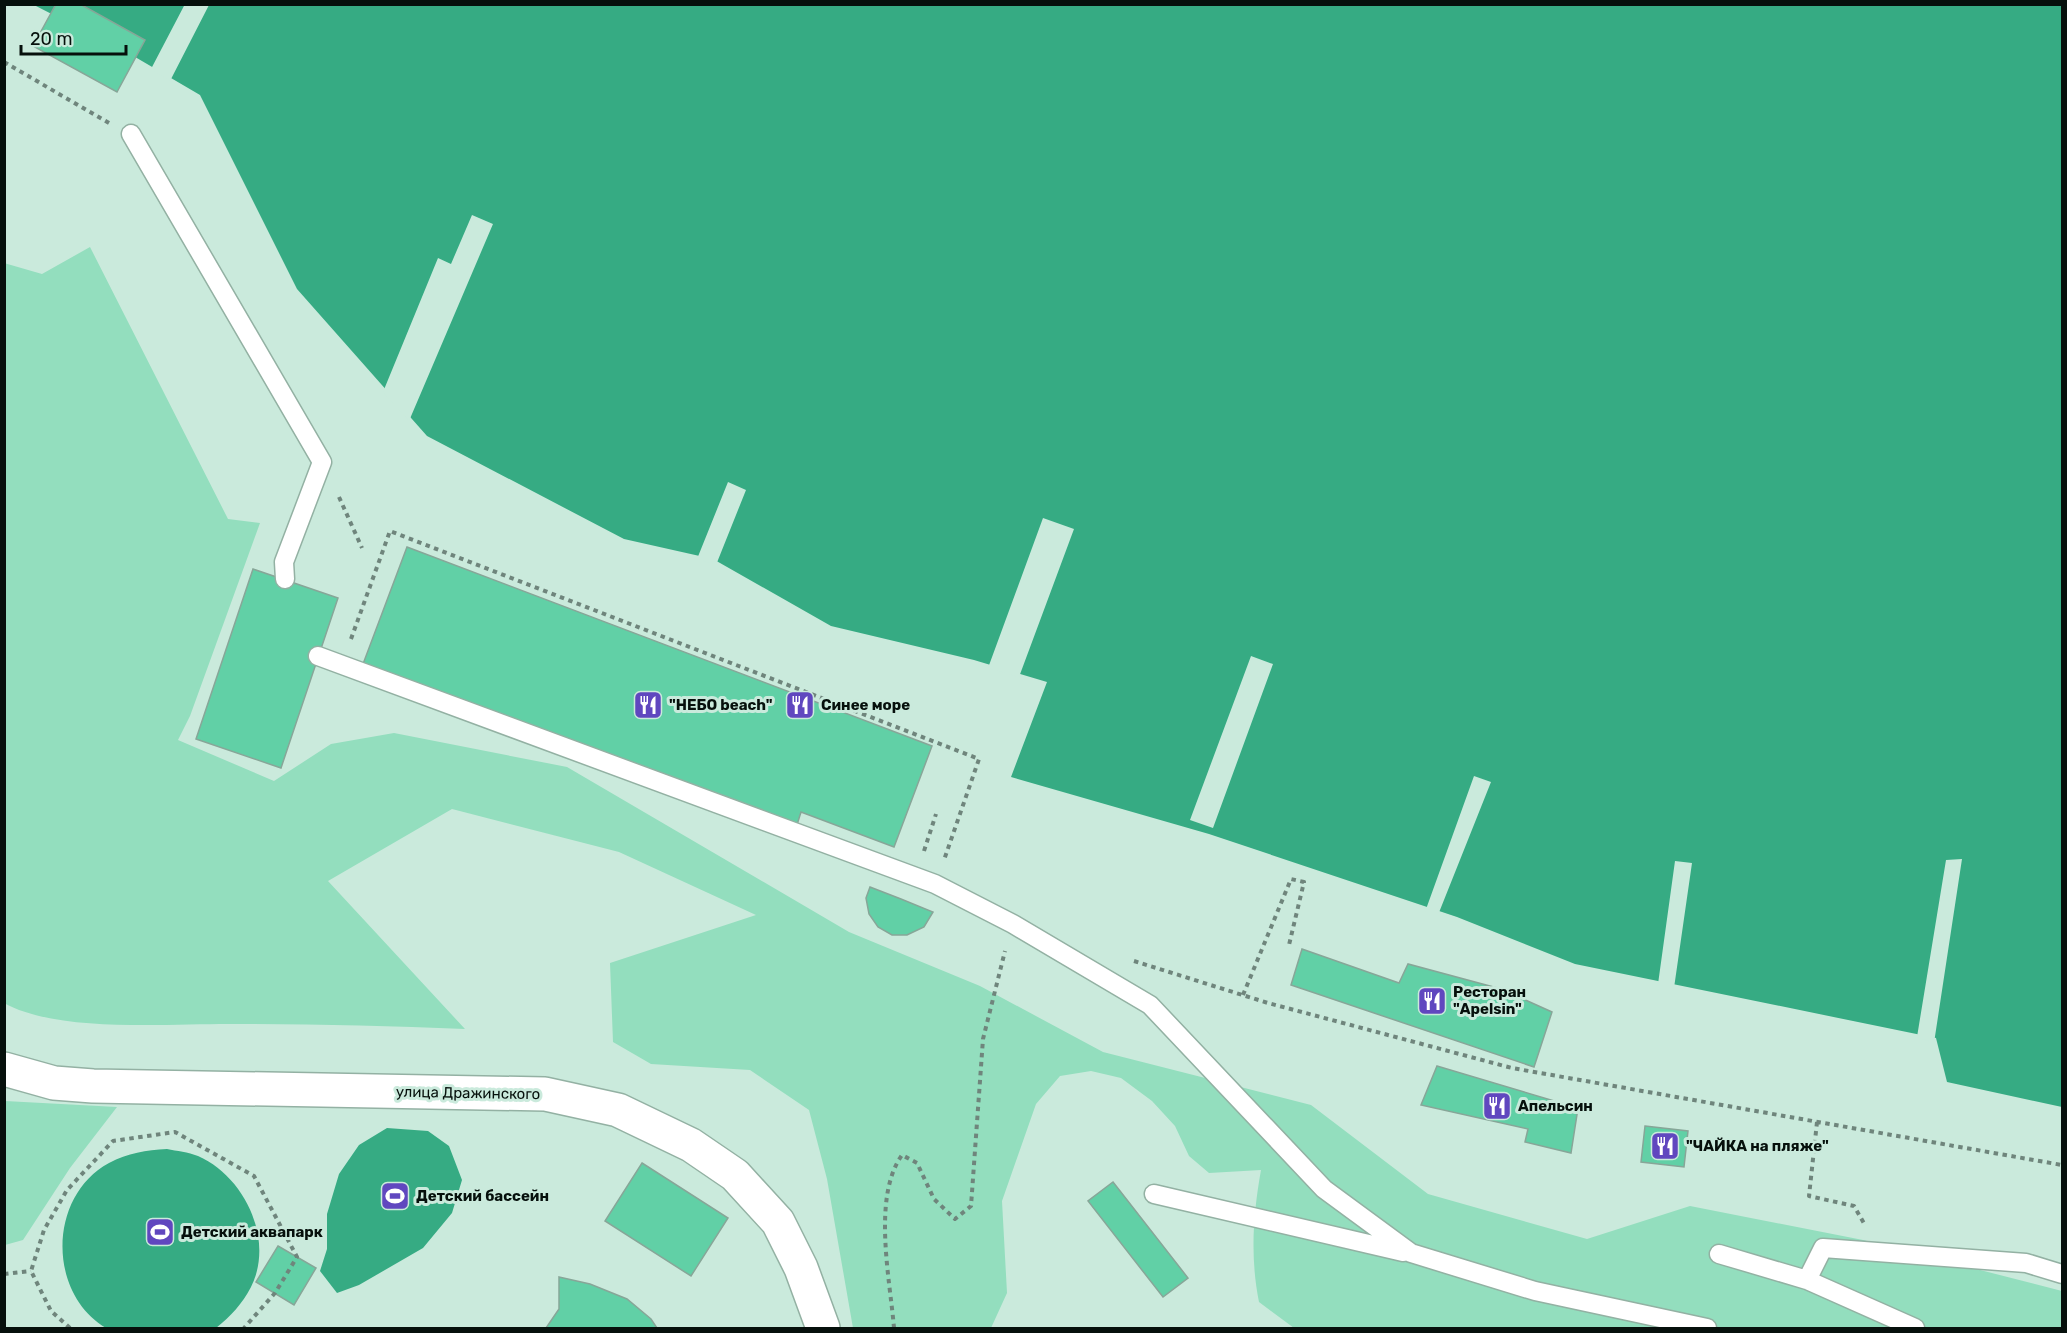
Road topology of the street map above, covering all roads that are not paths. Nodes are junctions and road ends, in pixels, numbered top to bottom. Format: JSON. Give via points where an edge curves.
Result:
{"nodes":[{"id":1,"x":131,"y":134,"type":"dead end"},
{"id":2,"x":285,"y":579,"type":"dead end"},
{"id":3,"x":318,"y":656,"type":"dead end"},
{"id":4,"x":4,"y":1069,"type":"edge"},
{"id":5,"x":1154,"y":1194,"type":"dead end"},
{"id":6,"x":1411,"y":1254,"type":"junction"},
{"id":7,"x":1719,"y":1254,"type":"dead end"},
{"id":8,"x":2062,"y":1274,"type":"edge"},
{"id":9,"x":1807,"y":1280,"type":"junction"},
{"id":10,"x":823,"y":1329,"type":"edge"},
{"id":11,"x":1707,"y":1329,"type":"edge"},
{"id":12,"x":1915,"y":1329,"type":"edge"}],
"edges":[{"from":1,"to":2,"type":"lane","via":[[322,462],[284,562]]},
{"from":3,"to":6,"type":"lane","via":[[935,884],[1013,924],[1150,1005],[1324,1189]]},
{"from":4,"to":10,"type":"street","name":"улица Дражинского","via":[[54,1083],[93,1086],[545,1094],[618,1110],[691,1145],[735,1174],[778,1222],[801,1268]]},
{"from":5,"to":6,"type":"lane"},
{"from":6,"to":11,"type":"lane","via":[[1535,1291]]},
{"from":7,"to":9,"type":"lane"},
{"from":8,"to":9,"type":"lane","via":[[2026,1263],[1823,1248]]},
{"from":9,"to":12,"type":"lane"}]}
